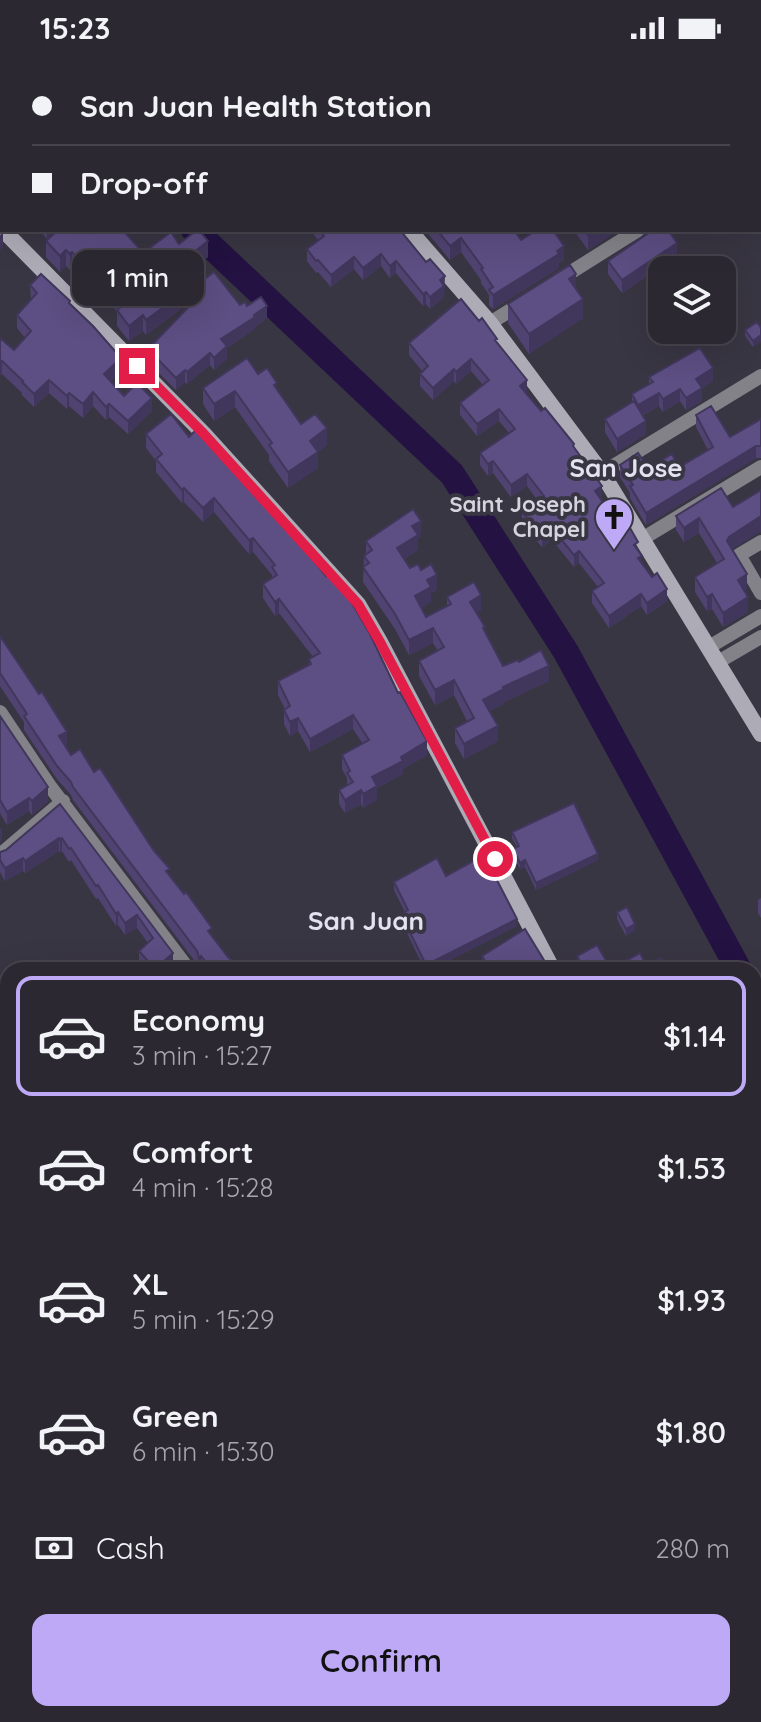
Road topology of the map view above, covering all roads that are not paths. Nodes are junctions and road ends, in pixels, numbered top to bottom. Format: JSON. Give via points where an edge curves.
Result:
{"nodes":[{"id":1,"x":6,"y":232,"type":"edge"},
{"id":2,"x":411,"y":232,"type":"edge"},
{"id":3,"x":635,"y":232,"type":"edge"},
{"id":4,"x":544,"y":289,"type":"edge"},
{"id":5,"x":530,"y":297,"type":"edge"},
{"id":6,"x":490,"y":323,"type":"junction"},
{"id":7,"x":761,"y":376,"type":"edge"},
{"id":8,"x":761,"y":467,"type":"edge"},
{"id":9,"x":602,"y":473,"type":"junction"},
{"id":10,"x":642,"y":539,"type":"junction"},
{"id":11,"x":761,"y":542,"type":"edge"},
{"id":12,"x":761,"y":593,"type":"edge"},
{"id":13,"x":761,"y":616,"type":"edge"},
{"id":14,"x":761,"y":637,"type":"edge"},
{"id":15,"x":709,"y":647,"type":"junction"},
{"id":16,"x":718,"y":662,"type":"junction"},
{"id":17,"x":0,"y":712,"type":"edge"},
{"id":18,"x":761,"y":734,"type":"edge"},
{"id":19,"x":63,"y":801,"type":"junction"},
{"id":20,"x":0,"y":855,"type":"edge"},
{"id":21,"x":183,"y":962,"type":"edge"},
{"id":22,"x":549,"y":962,"type":"edge"}],
"edges":[{"from":1,"to":22,"type":"main road","via":[[204,434],[358,604]]},
{"from":2,"to":6,"type":"main road"},
{"from":3,"to":4,"type":"street"},
{"from":5,"to":6,"type":"street"},
{"from":6,"to":9,"type":"main road"},
{"from":7,"to":9,"type":"street"},
{"from":8,"to":10,"type":"street"},
{"from":9,"to":10,"type":"main road"},
{"from":10,"to":15,"type":"main road"},
{"from":11,"to":12,"type":"street","via":[[739,555]]},
{"from":13,"to":15,"type":"street"},
{"from":14,"to":16,"type":"street"},
{"from":15,"to":16,"type":"main road"},
{"from":16,"to":18,"type":"main road"},
{"from":17,"to":19,"type":"street"},
{"from":19,"to":20,"type":"street"},
{"from":19,"to":21,"type":"street"}]}
